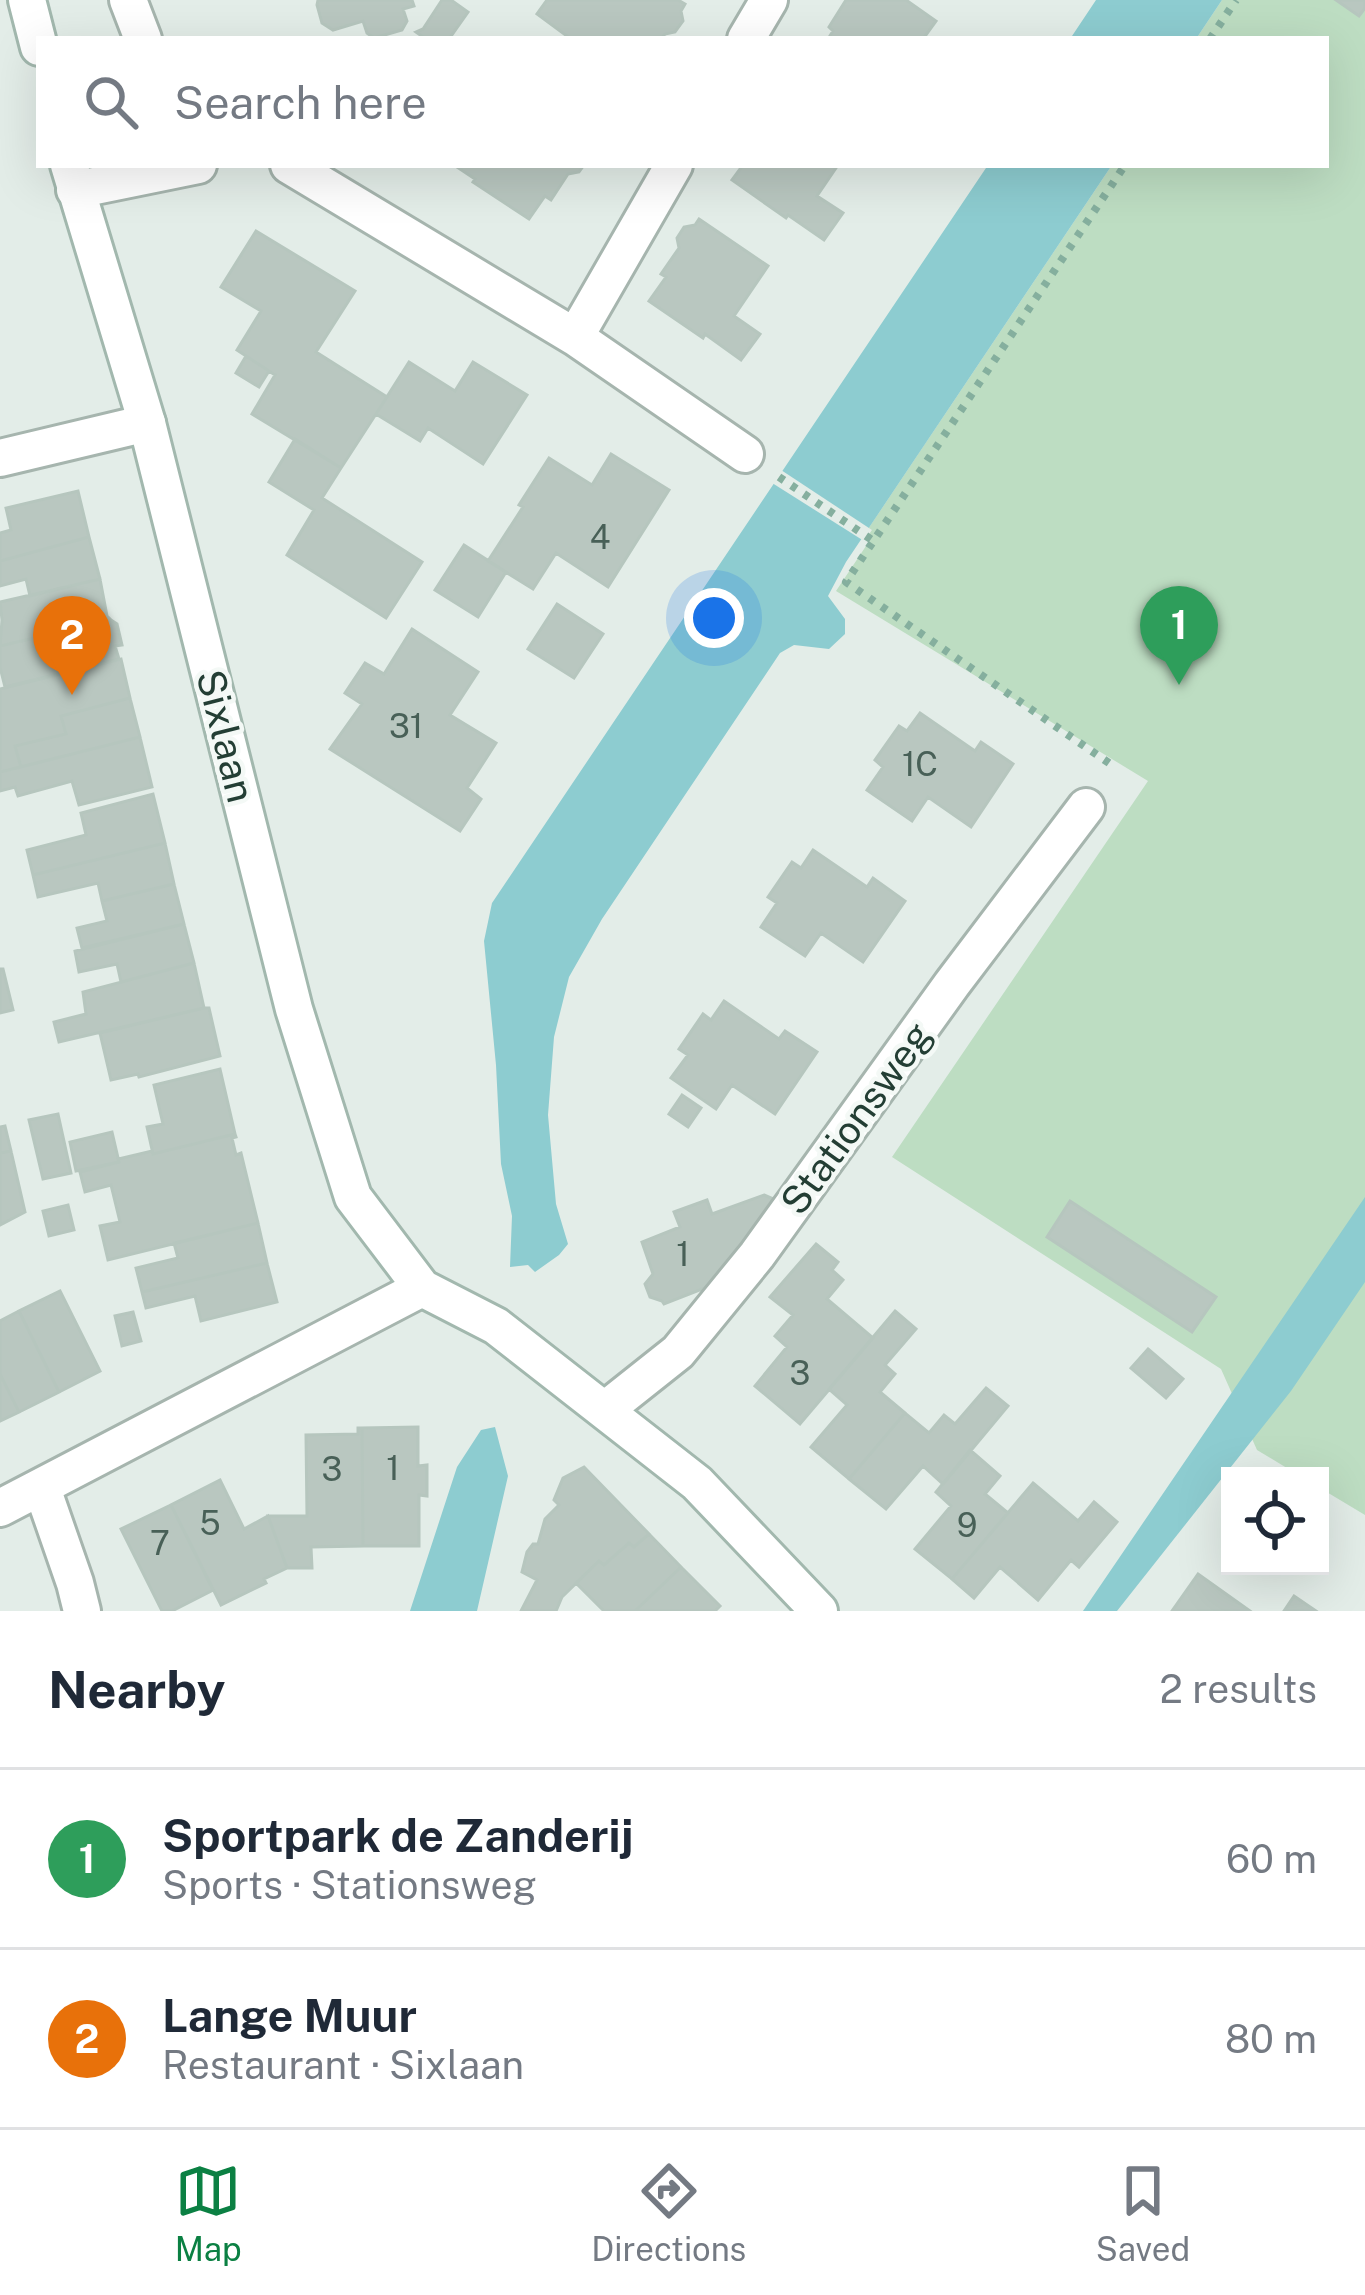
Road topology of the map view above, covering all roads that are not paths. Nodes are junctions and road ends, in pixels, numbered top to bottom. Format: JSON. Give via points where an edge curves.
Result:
{"nodes":[{"id":1,"x":27,"y":0,"type":"edge"},
{"id":2,"x":128,"y":0,"type":"edge"},
{"id":3,"x":769,"y":0,"type":"edge"},
{"id":4,"x":36,"y":36,"type":"edge"},
{"id":5,"x":141,"y":36,"type":"edge"},
{"id":6,"x":748,"y":36,"type":"edge"},
{"id":7,"x":172,"y":168,"type":"edge"},
{"id":8,"x":294,"y":168,"type":"edge"},
{"id":9,"x":672,"y":168,"type":"edge"},
{"id":10,"x":72,"y":178,"type":"edge"},
{"id":11,"x":574,"y":338,"type":"junction"},
{"id":12,"x":148,"y":423,"type":"junction"},
{"id":13,"x":745,"y":454,"type":"road end"},
{"id":14,"x":0,"y":458,"type":"edge"},
{"id":15,"x":1087,"y":807,"type":"road end"},
{"id":16,"x":422,"y":1288,"type":"junction"},
{"id":17,"x":605,"y":1410,"type":"junction"},
{"id":18,"x":42,"y":1487,"type":"junction"},
{"id":19,"x":0,"y":1508,"type":"edge"},
{"id":20,"x":82,"y":1611,"type":"edge"},
{"id":21,"x":819,"y":1611,"type":"edge"}],
"edges":[{"from":1,"to":4,"type":"street"},
{"from":2,"to":5,"type":"street"},
{"from":3,"to":6,"type":"street"},
{"from":7,"to":10,"type":"street"},
{"from":8,"to":11,"type":"street"},
{"from":9,"to":11,"type":"street"},
{"from":10,"to":12,"type":"street","name":"Sixlaan"},
{"from":11,"to":13,"type":"street"},
{"from":12,"to":14,"type":"street"},
{"from":12,"to":16,"type":"street","name":"Sixlaan","via":[[320,1093],[353,1197]]},
{"from":15,"to":17,"type":"street","name":"Stationsweg","via":[[758,1255],[678,1352]]},
{"from":16,"to":17,"type":"street","via":[[496,1326]]},
{"from":16,"to":18,"type":"street"},
{"from":17,"to":21,"type":"street","via":[[697,1483]]},
{"from":18,"to":19,"type":"street"},
{"from":18,"to":20,"type":"street"}]}
